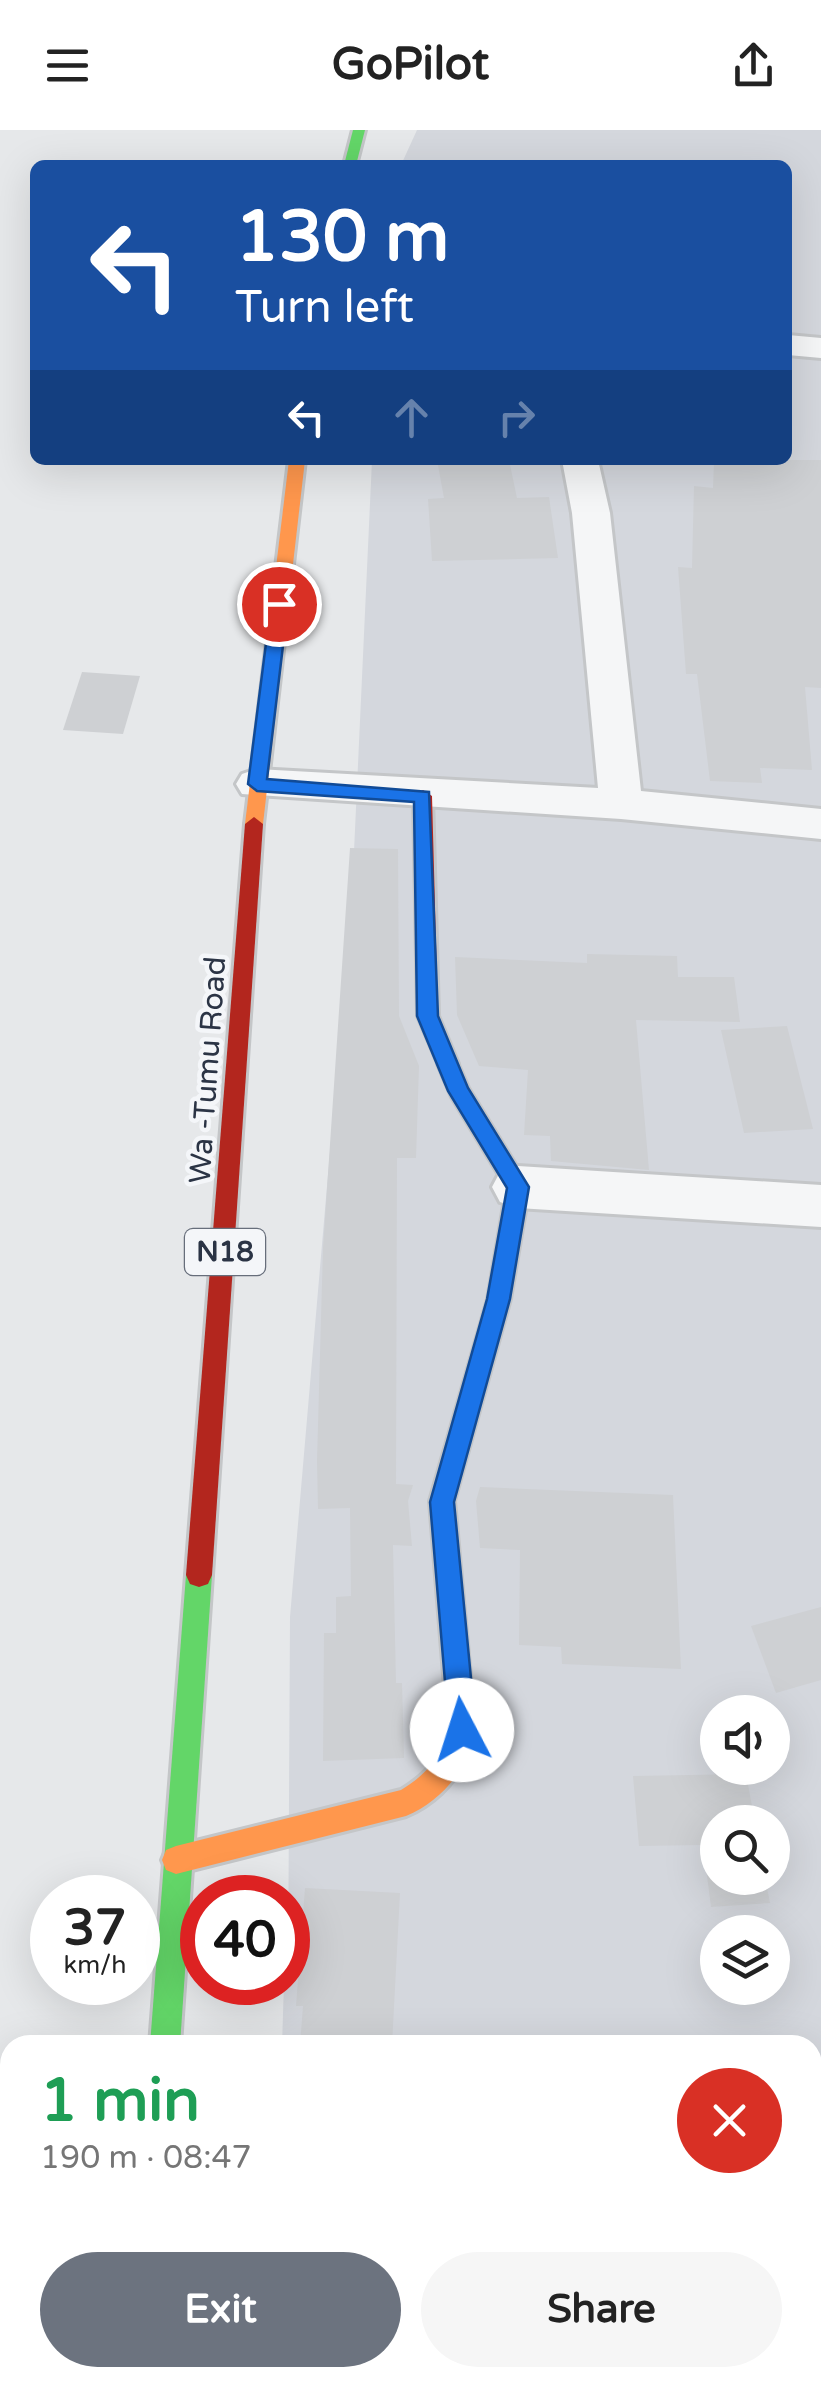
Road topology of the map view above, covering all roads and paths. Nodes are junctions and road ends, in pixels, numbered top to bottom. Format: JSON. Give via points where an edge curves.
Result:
{"nodes":[{"id":1,"x":359,"y":130,"type":"edge"},
{"id":2,"x":351,"y":160,"type":"edge"},
{"id":3,"x":792,"y":345,"type":"edge"},
{"id":4,"x":821,"y":348,"type":"edge"},
{"id":5,"x":296,"y":465,"type":"edge"},
{"id":6,"x":581,"y":465,"type":"edge"},
{"id":7,"x":257,"y":784,"type":"junction"},
{"id":8,"x":423,"y":796,"type":"junction"},
{"id":9,"x":621,"y":804,"type":"junction"},
{"id":10,"x":821,"y":824,"type":"edge"},
{"id":11,"x":518,"y":1187,"type":"junction"},
{"id":12,"x":821,"y":1206,"type":"edge"},
{"id":13,"x":176,"y":1860,"type":"junction"},
{"id":14,"x":166,"y":2035,"type":"edge"}],
"edges":[{"from":1,"to":2,"type":"main road"},
{"from":3,"to":4,"type":"street"},
{"from":5,"to":7,"type":"main road","name":"Wa -Tumu Road","number":"N18"},
{"from":6,"to":9,"type":"street"},
{"from":7,"to":8,"type":"street"},
{"from":7,"to":13,"type":"main road","name":"Wa -Tumu Road","number":"N18"},
{"from":8,"to":9,"type":"street"},
{"from":8,"to":11,"type":"main road","via":[[428,1016],[459,1091]]},
{"from":9,"to":10,"type":"street"},
{"from":11,"to":12,"type":"street"},
{"from":11,"to":13,"type":"main road","via":[[499,1299],[442,1502],[462,1730],[455,1766],[435,1788],[406,1802]]},
{"from":13,"to":14,"type":"main road","name":"Wa -Tumu Road","number":"N18"}]}
